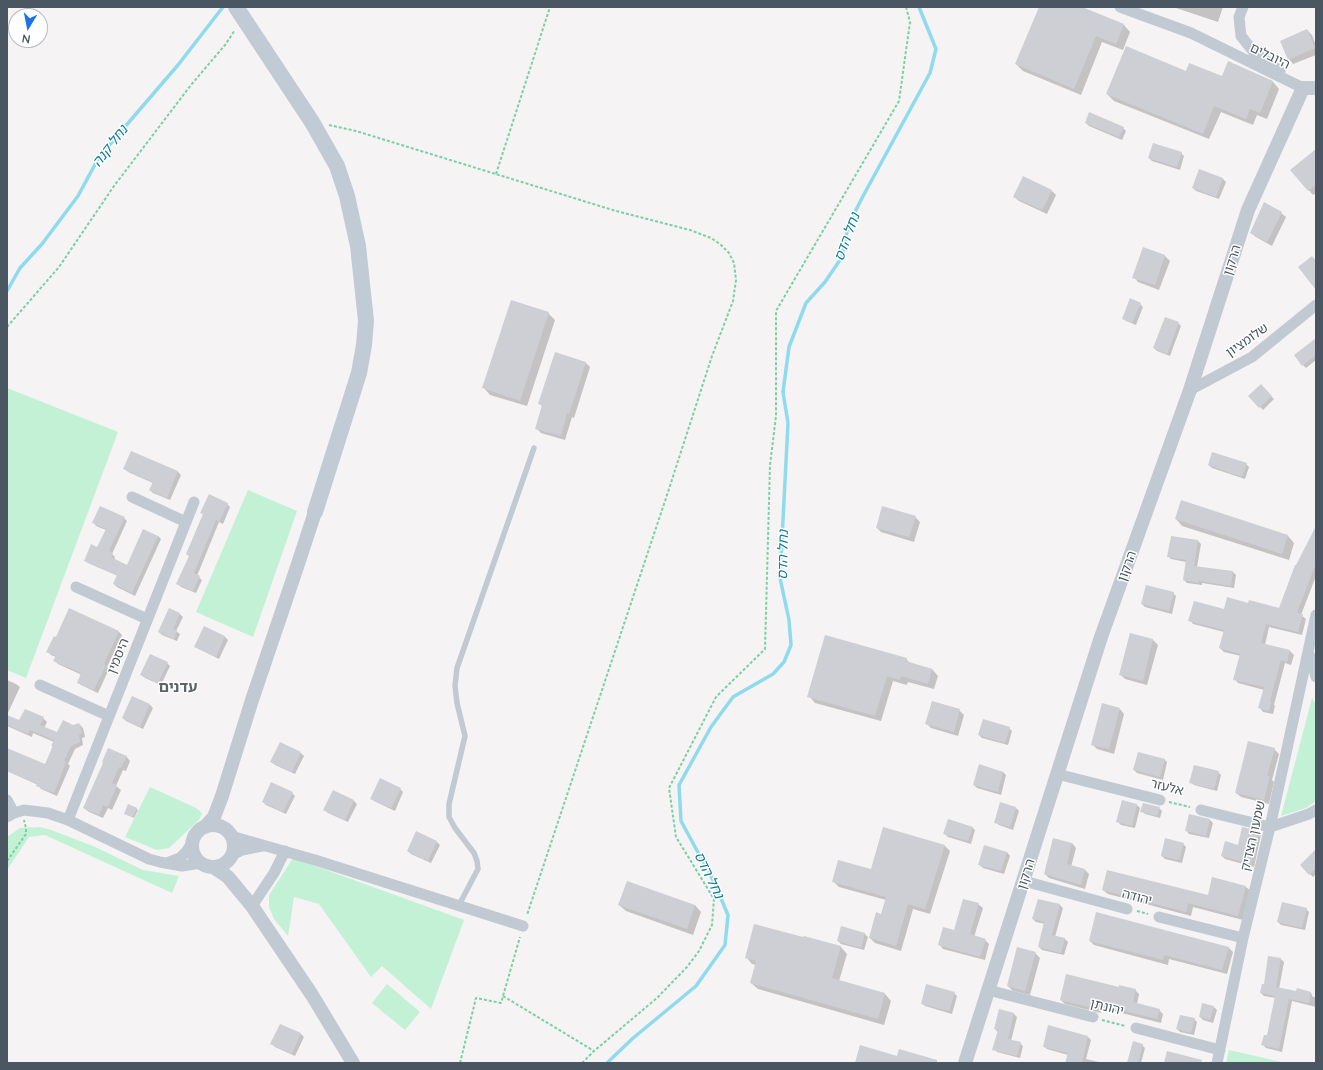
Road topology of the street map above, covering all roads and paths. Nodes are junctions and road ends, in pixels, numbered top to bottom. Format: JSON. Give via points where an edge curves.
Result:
{"nodes":[{"id":1,"x":550,"y":7,"type":"edge"},
{"id":2,"x":906,"y":7,"type":"edge"},
{"id":3,"x":1120,"y":7,"type":"edge"},
{"id":4,"x":1243,"y":7,"type":"edge"},
{"id":5,"x":240,"y":13,"type":"edge"},
{"id":6,"x":1310,"y":88,"type":"edge"},
{"id":7,"x":312,"y":122,"type":"junction"},
{"id":8,"x":496,"y":174,"type":"junction"},
{"id":9,"x":1316,"y":305,"type":"edge"},
{"id":10,"x":7,"y":327,"type":"edge"},
{"id":11,"x":1190,"y":390,"type":"junction"},
{"id":12,"x":534,"y":448,"type":"dead end"},
{"id":13,"x":132,"y":497,"type":"dead end"},
{"id":14,"x":194,"y":502,"type":"dead end"},
{"id":15,"x":315,"y":512,"type":"joint"},
{"id":16,"x":186,"y":522,"type":"junction"},
{"id":17,"x":76,"y":587,"type":"dead end"},
{"id":18,"x":1316,"y":615,"type":"edge"},
{"id":19,"x":147,"y":619,"type":"junction"},
{"id":20,"x":1308,"y":653,"type":"junction"},
{"id":21,"x":1316,"y":677,"type":"edge"},
{"id":22,"x":40,"y":685,"type":"dead end"},
{"id":23,"x":109,"y":716,"type":"junction"},
{"id":24,"x":1057,"y":774,"type":"junction"},
{"id":25,"x":222,"y":796,"type":"junction"},
{"id":26,"x":7,"y":800,"type":"edge"},
{"id":27,"x":1160,"y":800,"type":"joint"},
{"id":28,"x":1201,"y":810,"type":"joint"},
{"id":29,"x":1316,"y":810,"type":"edge"},
{"id":30,"x":14,"y":814,"type":"edge"},
{"id":31,"x":68,"y":820,"type":"junction"},
{"id":32,"x":205,"y":827,"type":"junction"},
{"id":33,"x":1270,"y":827,"type":"junction"},
{"id":34,"x":229,"y":834,"type":"junction"},
{"id":35,"x":193,"y":842,"type":"junction"},
{"id":36,"x":267,"y":846,"type":"junction"},
{"id":37,"x":285,"y":851,"type":"junction"},
{"id":38,"x":232,"y":856,"type":"junction"},
{"id":39,"x":7,"y":861,"type":"edge"},
{"id":40,"x":166,"y":864,"type":"junction"},
{"id":41,"x":207,"y":865,"type":"junction"},
{"id":42,"x":1024,"y":882,"type":"junction"},
{"id":43,"x":238,"y":888,"type":"junction"},
{"id":44,"x":459,"y":905,"type":"junction"},
{"id":45,"x":252,"y":906,"type":"junction"},
{"id":46,"x":1127,"y":909,"type":"joint"},
{"id":47,"x":1159,"y":917,"type":"joint"},
{"id":48,"x":523,"y":926,"type":"junction"},
{"id":49,"x":1243,"y":938,"type":"junction"},
{"id":50,"x":988,"y":990,"type":"junction"},
{"id":51,"x":503,"y":996,"type":"junction"},
{"id":52,"x":1093,"y":1017,"type":"joint"},
{"id":53,"x":1136,"y":1028,"type":"joint"},
{"id":54,"x":1220,"y":1050,"type":"junction"},
{"id":55,"x":594,"y":1051,"type":"junction"},
{"id":56,"x":353,"y":1063,"type":"edge"},
{"id":57,"x":460,"y":1063,"type":"edge"},
{"id":58,"x":582,"y":1063,"type":"edge"},
{"id":59,"x":965,"y":1063,"type":"edge"},
{"id":60,"x":1217,"y":1063,"type":"edge"}],
"edges":[{"from":1,"to":8,"type":"path"},
{"from":2,"to":55,"type":"path","via":[[910,22],[899,102],[776,311],[776,416],[770,465],[765,649],[716,697],[669,788],[676,837],[714,899],[712,925],[699,951],[687,967],[657,998]]},
{"from":3,"to":6,"type":"street","name":"היובלים","via":[[1191,33]]},
{"from":4,"to":6,"type":"street","name":"היובלים","via":[[1239,17],[1241,36],[1253,51]]},
{"from":5,"to":7,"type":"main road"},
{"from":5,"to":10,"type":"path","via":[[225,45],[114,186],[59,267]]},
{"from":6,"to":11,"type":"street","name":"הרקון","via":[[1248,210]]},
{"from":7,"to":8,"type":"path","via":[[356,131]]},
{"from":7,"to":15,"type":"main road","via":[[337,166],[347,196],[358,246],[366,321],[359,373]]},
{"from":8,"to":48,"type":"path","via":[[711,238],[729,253],[734,263],[736,280],[733,301],[712,356]]},
{"from":9,"to":11,"type":"street","name":"שלומציון","via":[[1252,357]]},
{"from":11,"to":24,"type":"street","name":"הרקון","via":[[1101,637]]},
{"from":12,"to":44,"type":"lane","via":[[457,668],[455,686],[465,736],[449,804],[449,817],[474,853],[478,869]]},
{"from":13,"to":16,"type":"street"},
{"from":14,"to":16,"type":"street","name":"היסמין"},
{"from":15,"to":25,"type":"street"},
{"from":16,"to":19,"type":"street","name":"היסמין"},
{"from":17,"to":19,"type":"street"},
{"from":18,"to":20,"type":"street","name":"שמעון הצדיק"},
{"from":19,"to":23,"type":"street","name":"היסמין"},
{"from":20,"to":21,"type":"street"},
{"from":20,"to":33,"type":"street","name":"שמעון הצדיק"},
{"from":22,"to":23,"type":"street"},
{"from":23,"to":31,"type":"street","name":"היסמין"},
{"from":24,"to":27,"type":"street","name":"אלעזר"},
{"from":24,"to":42,"type":"street","name":"הרקון"},
{"from":25,"to":32,"type":"street","via":[[214,817]]},
{"from":25,"to":34,"type":"street","via":[[223,816]]},
{"from":26,"to":30,"type":"street"},
{"from":27,"to":28,"type":"path","name":"אלעזר"},
{"from":28,"to":33,"type":"street"},
{"from":29,"to":33,"type":"street"},
{"from":30,"to":31,"type":"street","via":[[35,811]]},
{"from":30,"to":39,"type":"path","via":[[25,822],[26,834]]},
{"from":31,"to":40,"type":"street","via":[[149,859]]},
{"from":32,"to":34,"type":"street","via":[[217,826]]},
{"from":32,"to":35,"type":"street","via":[[197,833]]},
{"from":33,"to":49,"type":"street","name":"שמעון הצדיק"},
{"from":34,"to":36,"type":"street"},
{"from":34,"to":38,"type":"street","via":[[234,845]]},
{"from":35,"to":40,"type":"street","via":[[180,858]]},
{"from":35,"to":41,"type":"street","via":[[197,859]]},
{"from":36,"to":37,"type":"street"},
{"from":36,"to":38,"type":"street","via":[[254,847]]},
{"from":37,"to":44,"type":"street"},
{"from":37,"to":45,"type":"street"},
{"from":38,"to":41,"type":"street","via":[[223,864]]},
{"from":38,"to":43,"type":"street","via":[[232,872]]},
{"from":40,"to":41,"type":"street"},
{"from":41,"to":43,"type":"street","via":[[225,874]]},
{"from":42,"to":46,"type":"street","name":"יהודה"},
{"from":42,"to":50,"type":"street","name":"הרקון"},
{"from":43,"to":45,"type":"street"},
{"from":44,"to":48,"type":"street"},
{"from":45,"to":56,"type":"street","via":[[312,995]]},
{"from":46,"to":47,"type":"path","name":"יהודה"},
{"from":47,"to":49,"type":"street","name":"יהודה"},
{"from":48,"to":51,"type":"path"},
{"from":49,"to":54,"type":"street","name":"שמעון הצדיק"},
{"from":50,"to":52,"type":"street","name":"יהונתן"},
{"from":50,"to":59,"type":"street","name":"הרקון"},
{"from":51,"to":55,"type":"path"},
{"from":51,"to":57,"type":"path","via":[[501,1003],[476,998]]},
{"from":52,"to":53,"type":"path","name":"יהונתן"},
{"from":53,"to":54,"type":"street","name":"יהונתן"},
{"from":54,"to":60,"type":"street","name":"שמעון הצדיק"},
{"from":55,"to":58,"type":"path"}]}
